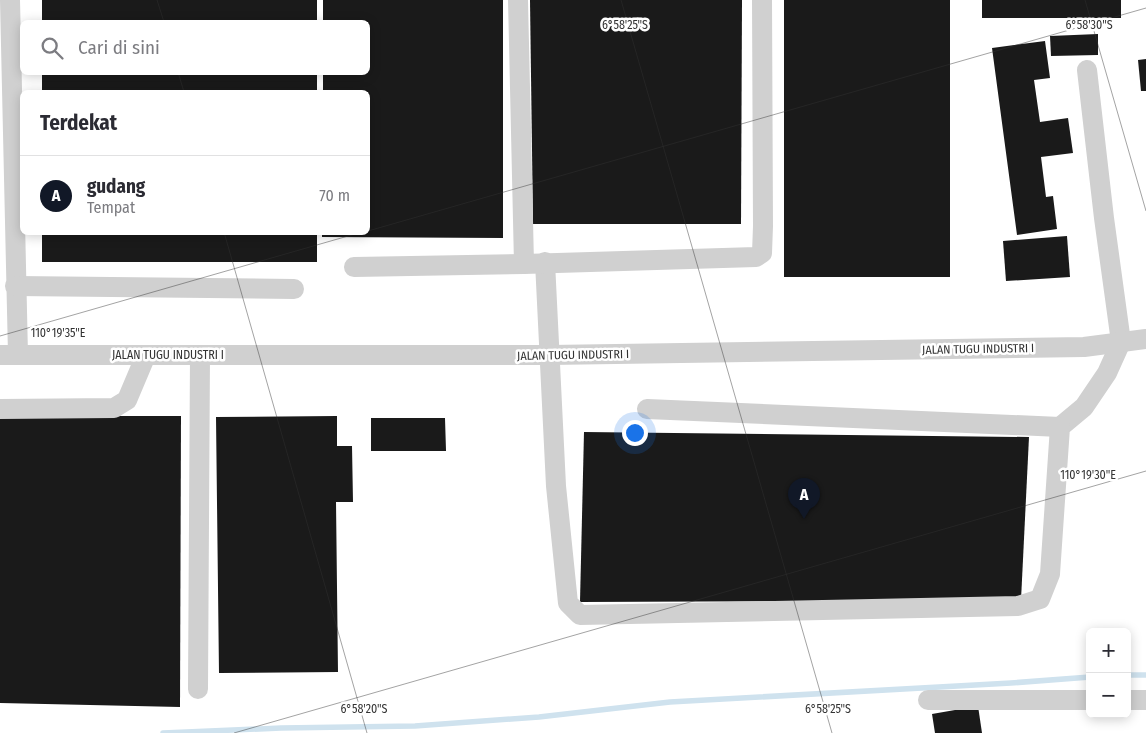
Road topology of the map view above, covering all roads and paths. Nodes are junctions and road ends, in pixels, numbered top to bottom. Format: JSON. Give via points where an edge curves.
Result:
{"nodes":[{"id":1,"x":10,"y":0,"type":"edge"},
{"id":2,"x":518,"y":0,"type":"edge"},
{"id":3,"x":762,"y":0,"type":"edge"},
{"id":4,"x":1087,"y":70,"type":"dead end"},
{"id":5,"x":545,"y":262,"type":"junction"},
{"id":6,"x":524,"y":264,"type":"junction"},
{"id":7,"x":354,"y":267,"type":"dead end"},
{"id":8,"x":15,"y":286,"type":"junction"},
{"id":9,"x":294,"y":289,"type":"dead end"},
{"id":10,"x":1146,"y":339,"type":"edge"},
{"id":11,"x":1121,"y":342,"type":"junction"},
{"id":12,"x":9,"y":355,"type":"edge"},
{"id":13,"x":146,"y":355,"type":"junction"},
{"id":14,"x":200,"y":355,"type":"junction"},
{"id":15,"x":550,"y":355,"type":"junction"},
{"id":16,"x":0,"y":409,"type":"edge"},
{"id":17,"x":647,"y":409,"type":"dead end"},
{"id":18,"x":1060,"y":427,"type":"junction"},
{"id":19,"x":198,"y":689,"type":"dead end"},
{"id":20,"x":928,"y":700,"type":"dead end"},
{"id":21,"x":1086,"y":700,"type":"edge"},
{"id":22,"x":1131,"y":700,"type":"edge"},
{"id":23,"x":1146,"y":700,"type":"edge"}],
"edges":[{"from":1,"to":8,"type":"street"},
{"from":2,"to":6,"type":"street"},
{"from":3,"to":5,"type":"street","via":[[762,253],[748,258]]},
{"from":4,"to":11,"type":"street"},
{"from":5,"to":6,"type":"street"},
{"from":5,"to":15,"type":"street"},
{"from":6,"to":7,"type":"street"},
{"from":8,"to":9,"type":"street"},
{"from":8,"to":12,"type":"street"},
{"from":10,"to":11,"type":"street","name":"JALAN TUGU INDUSTRI I"},
{"from":11,"to":15,"type":"street","name":"JALAN TUGU INDUSTRI I","via":[[1084,347]]},
{"from":11,"to":18,"type":"street","via":[[1084,407]]},
{"from":12,"to":13,"type":"street","name":"JALAN TUGU INDUSTRI I"},
{"from":13,"to":14,"type":"street","name":"JALAN TUGU INDUSTRI I"},
{"from":13,"to":16,"type":"street","via":[[126,400],[114,408]]},
{"from":14,"to":15,"type":"street","name":"JALAN TUGU INDUSTRI I"},
{"from":14,"to":19,"type":"street"},
{"from":15,"to":18,"type":"street","via":[[556,486],[568,603],[580,614],[1018,606],[1040,599],[1050,574]]},
{"from":17,"to":18,"type":"street"},
{"from":20,"to":21,"type":"street"},
{"from":22,"to":23,"type":"street"}]}
